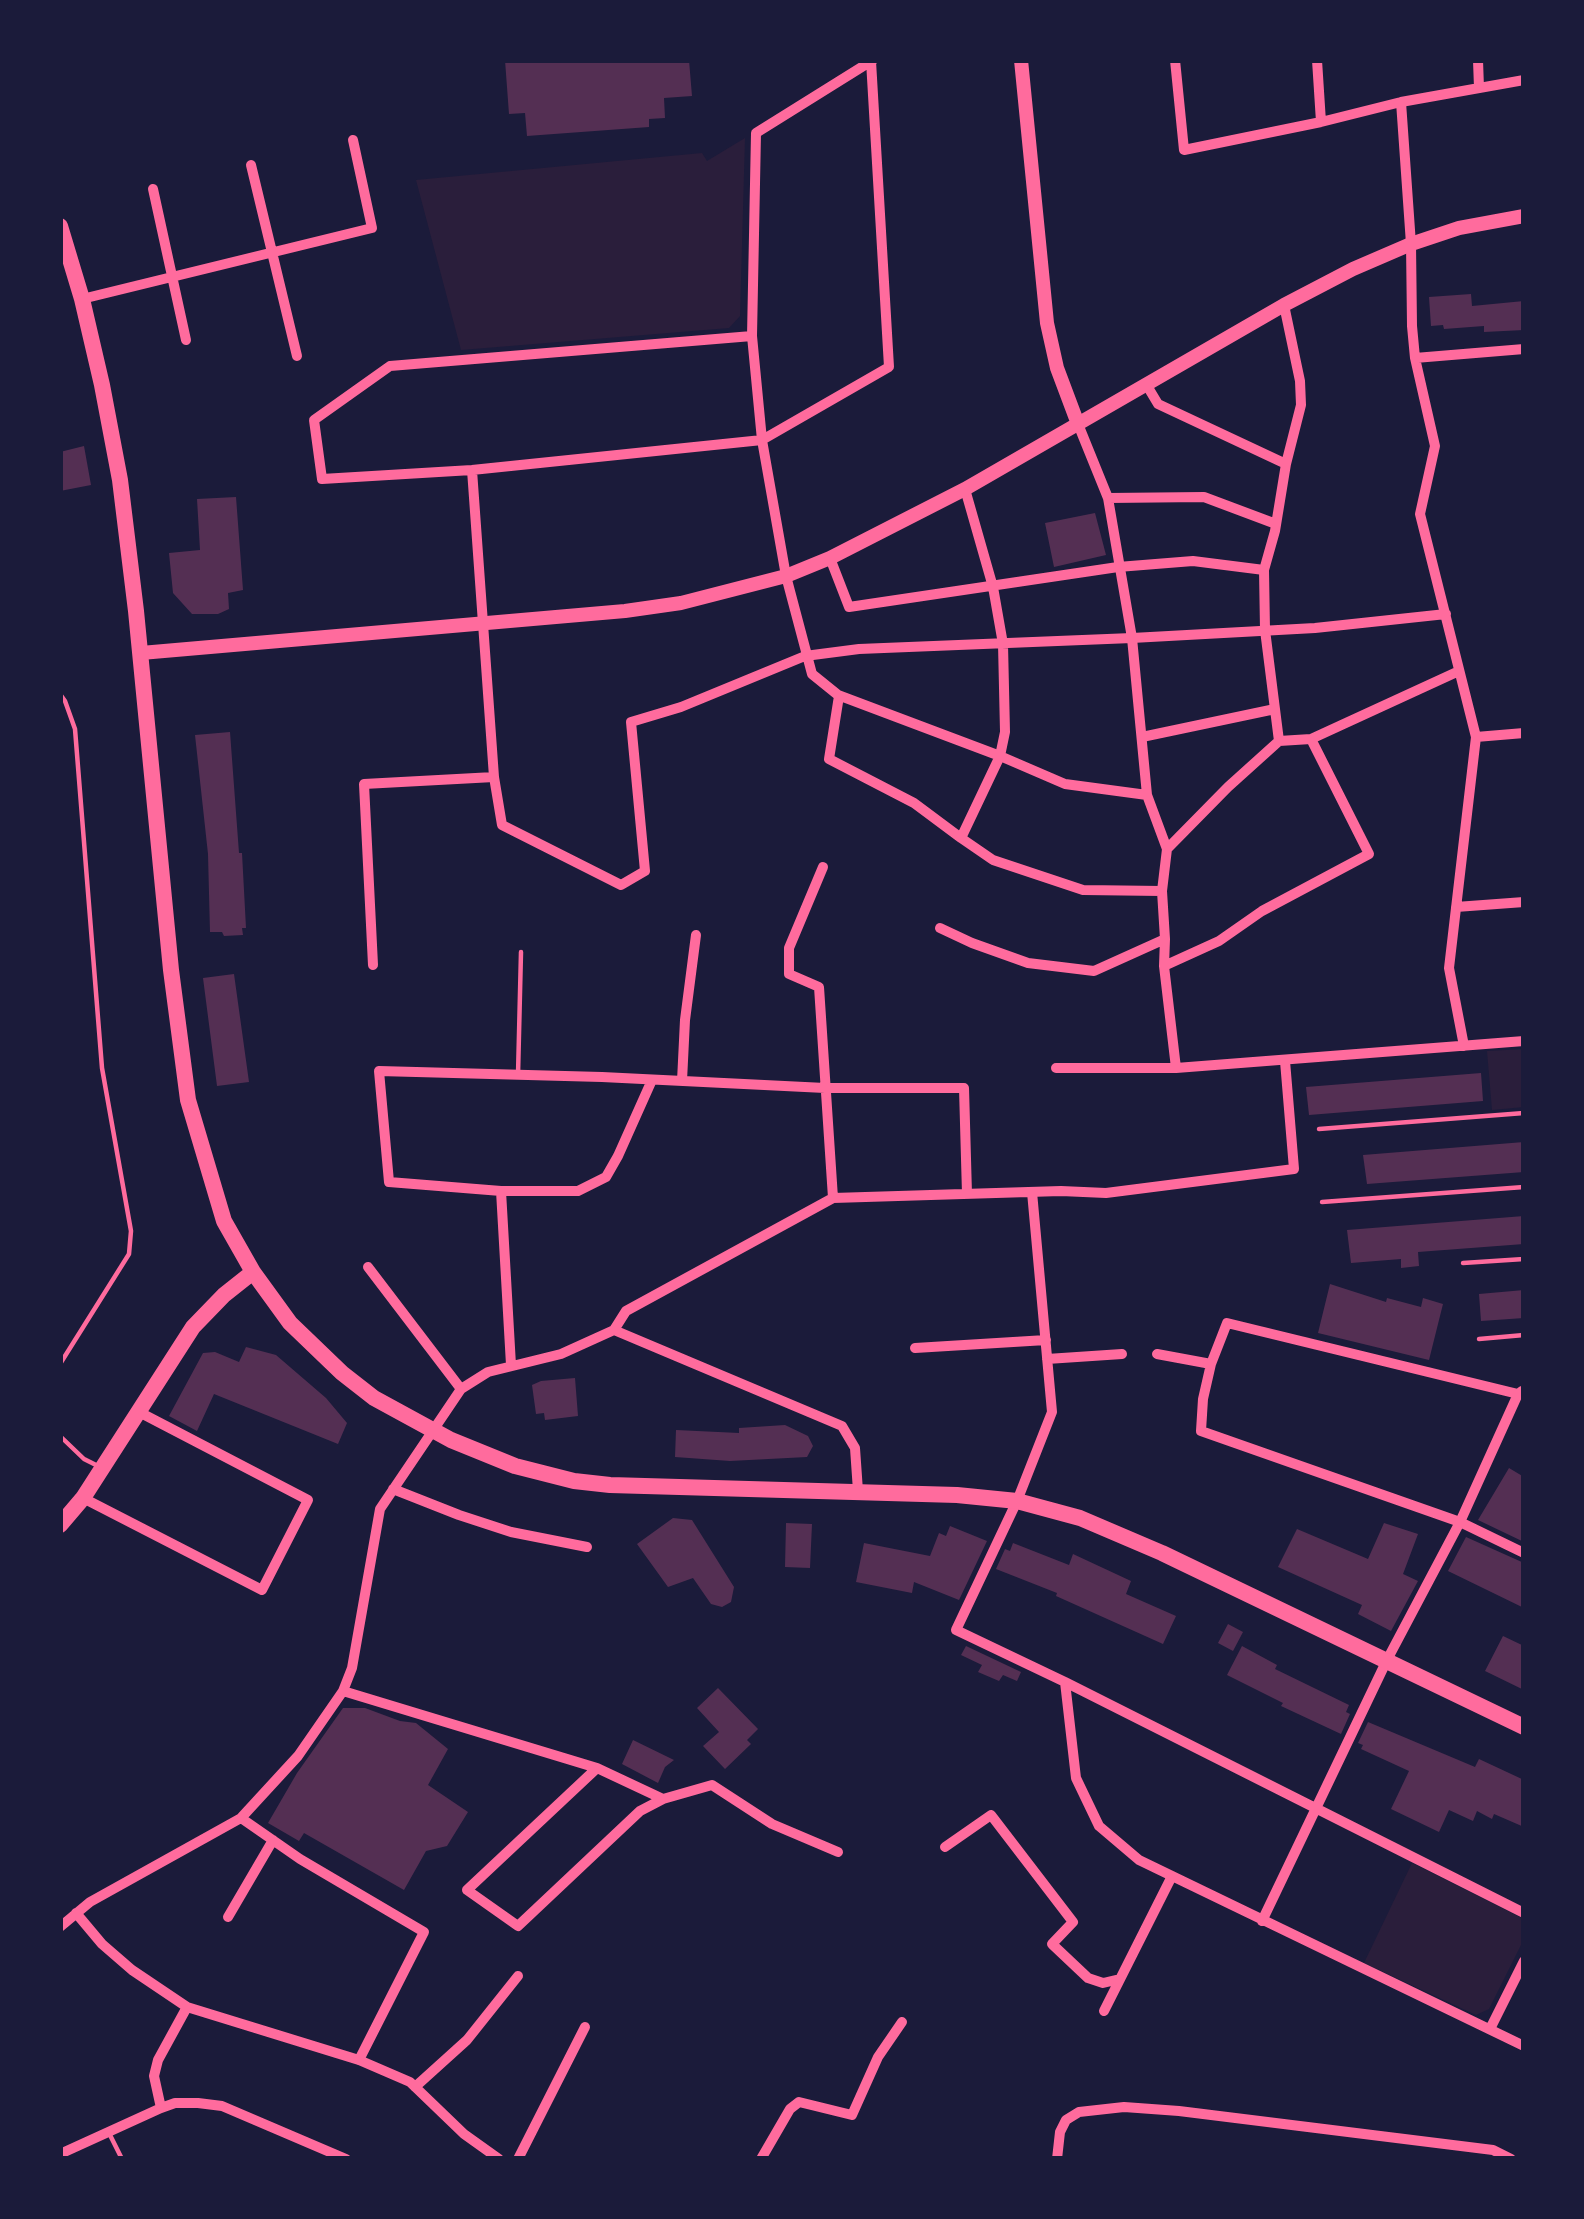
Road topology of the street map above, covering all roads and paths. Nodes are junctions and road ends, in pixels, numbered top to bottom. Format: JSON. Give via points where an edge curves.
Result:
{"nodes":[{"id":1,"x":1021,"y":60,"type":"edge"},
{"id":2,"x":1175,"y":60,"type":"edge"},
{"id":3,"x":1317,"y":60,"type":"edge"},
{"id":4,"x":1478,"y":60,"type":"edge"},
{"id":5,"x":872,"y":61,"type":"edge"},
{"id":6,"x":1524,"y":80,"type":"edge"},
{"id":7,"x":1479,"y":88,"type":"junction"},
{"id":8,"x":1402,"y":102,"type":"junction"},
{"id":9,"x":1321,"y":122,"type":"junction"},
{"id":10,"x":353,"y":140,"type":"dead end"},
{"id":11,"x":251,"y":165,"type":"dead end"},
{"id":12,"x":153,"y":189,"type":"dead end"},
{"id":13,"x":1524,"y":216,"type":"edge"},
{"id":14,"x":60,"y":226,"type":"edge"},
{"id":15,"x":1411,"y":244,"type":"junction"},
{"id":16,"x":272,"y":252,"type":"junction"},
{"id":17,"x":65,"y":254,"type":"edge"},
{"id":18,"x":173,"y":277,"type":"junction"},
{"id":19,"x":82,"y":299,"type":"junction"},
{"id":20,"x":1284,"y":305,"type":"junction"},
{"id":21,"x":752,"y":336,"type":"junction"},
{"id":22,"x":186,"y":340,"type":"dead end"},
{"id":23,"x":1524,"y":349,"type":"edge"},
{"id":24,"x":296,"y":356,"type":"dead end"},
{"id":25,"x":1415,"y":358,"type":"junction"},
{"id":26,"x":1146,"y":383,"type":"junction"},
{"id":27,"x":1078,"y":424,"type":"junction"},
{"id":28,"x":762,"y":440,"type":"junction"},
{"id":29,"x":1286,"y":464,"type":"junction"},
{"id":30,"x":472,"y":470,"type":"junction"},
{"id":31,"x":965,"y":489,"type":"junction"},
{"id":32,"x":1108,"y":499,"type":"junction"},
{"id":33,"x":1276,"y":524,"type":"junction"},
{"id":34,"x":830,"y":558,"type":"junction"},
{"id":35,"x":1118,"y":567,"type":"junction"},
{"id":36,"x":1264,"y":570,"type":"junction"},
{"id":37,"x":786,"y":576,"type":"junction"},
{"id":38,"x":993,"y":587,"type":"junction"},
{"id":39,"x":1446,"y":614,"type":"junction"},
{"id":40,"x":483,"y":623,"type":"junction"},
{"id":41,"x":1264,"y":630,"type":"junction"},
{"id":42,"x":1132,"y":638,"type":"junction"},
{"id":43,"x":1003,"y":644,"type":"junction"},
{"id":44,"x":141,"y":653,"type":"junction"},
{"id":45,"x":805,"y":656,"type":"junction"},
{"id":46,"x":1460,"y":671,"type":"junction"},
{"id":47,"x":60,"y":694,"type":"edge"},
{"id":48,"x":839,"y":696,"type":"junction"},
{"id":49,"x":1275,"y":709,"type":"junction"},
{"id":50,"x":1524,"y":733,"type":"edge"},
{"id":51,"x":1142,"y":737,"type":"junction"},
{"id":52,"x":1476,"y":737,"type":"junction"},
{"id":53,"x":1310,"y":739,"type":"junction"},
{"id":54,"x":1280,"y":741,"type":"junction"},
{"id":55,"x":1000,"y":756,"type":"junction"},
{"id":56,"x":494,"y":777,"type":"junction"},
{"id":57,"x":1148,"y":795,"type":"junction"},
{"id":58,"x":961,"y":838,"type":"junction"},
{"id":59,"x":1167,"y":849,"type":"junction"},
{"id":60,"x":823,"y":867,"type":"dead end"},
{"id":61,"x":1162,"y":891,"type":"junction"},
{"id":62,"x":1524,"y":902,"type":"edge"},
{"id":63,"x":1456,"y":908,"type":"junction"},
{"id":64,"x":940,"y":928,"type":"dead end"},
{"id":65,"x":696,"y":935,"type":"dead end"},
{"id":66,"x":1166,"y":939,"type":"junction"},
{"id":67,"x":521,"y":952,"type":"dead end"},
{"id":68,"x":373,"y":964,"type":"dead end"},
{"id":69,"x":1164,"y":966,"type":"junction"},
{"id":70,"x":1524,"y":1041,"type":"edge"},
{"id":71,"x":1464,"y":1046,"type":"junction"},
{"id":72,"x":1285,"y":1061,"type":"junction"},
{"id":73,"x":1056,"y":1068,"type":"dead end"},
{"id":74,"x":1176,"y":1068,"type":"junction"},
{"id":75,"x":518,"y":1075,"type":"junction"},
{"id":76,"x":652,"y":1080,"type":"junction"},
{"id":77,"x":682,"y":1081,"type":"junction"},
{"id":78,"x":825,"y":1088,"type":"junction"},
{"id":79,"x":1524,"y":1113,"type":"edge"},
{"id":80,"x":1319,"y":1130,"type":"dead end"},
{"id":81,"x":1524,"y":1187,"type":"edge"},
{"id":82,"x":501,"y":1191,"type":"junction"},
{"id":83,"x":1032,"y":1192,"type":"junction"},
{"id":84,"x":967,"y":1194,"type":"junction"},
{"id":85,"x":833,"y":1198,"type":"junction"},
{"id":86,"x":1322,"y":1202,"type":"dead end"},
{"id":87,"x":1524,"y":1259,"type":"edge"},
{"id":88,"x":1463,"y":1263,"type":"dead end"},
{"id":89,"x":368,"y":1268,"type":"dead end"},
{"id":90,"x":253,"y":1272,"type":"junction"},
{"id":91,"x":614,"y":1330,"type":"junction"},
{"id":92,"x":1524,"y":1335,"type":"edge"},
{"id":93,"x":1479,"y":1339,"type":"dead end"},
{"id":94,"x":1046,"y":1340,"type":"junction"},
{"id":95,"x":914,"y":1348,"type":"dead end"},
{"id":96,"x":1122,"y":1354,"type":"dead end"},
{"id":97,"x":1157,"y":1354,"type":"dead end"},
{"id":98,"x":1047,"y":1359,"type":"junction"},
{"id":99,"x":60,"y":1364,"type":"edge"},
{"id":100,"x":1211,"y":1364,"type":"junction"},
{"id":101,"x":511,"y":1365,"type":"junction"},
{"id":102,"x":461,"y":1389,"type":"junction"},
{"id":103,"x":1521,"y":1392,"type":"edge"},
{"id":104,"x":139,"y":1412,"type":"junction"},
{"id":105,"x":60,"y":1436,"type":"edge"},
{"id":106,"x":104,"y":1468,"type":"junction"},
{"id":107,"x":393,"y":1489,"type":"junction"},
{"id":108,"x":858,"y":1491,"type":"junction"},
{"id":109,"x":83,"y":1498,"type":"junction"},
{"id":110,"x":1017,"y":1501,"type":"junction"},
{"id":111,"x":1460,"y":1522,"type":"junction"},
{"id":112,"x":60,"y":1525,"type":"edge"},
{"id":113,"x":587,"y":1547,"type":"dead end"},
{"id":114,"x":1524,"y":1553,"type":"edge"},
{"id":115,"x":1387,"y":1660,"type":"junction"},
{"id":116,"x":1065,"y":1682,"type":"junction"},
{"id":117,"x":343,"y":1690,"type":"junction"},
{"id":118,"x":1524,"y":1727,"type":"edge"},
{"id":119,"x":597,"y":1768,"type":"junction"},
{"id":120,"x":664,"y":1798,"type":"junction"},
{"id":121,"x":1315,"y":1807,"type":"junction"},
{"id":122,"x":241,"y":1818,"type":"junction"},
{"id":123,"x":273,"y":1840,"type":"junction"},
{"id":124,"x":945,"y":1847,"type":"dead end"},
{"id":125,"x":838,"y":1852,"type":"dead end"},
{"id":126,"x":1172,"y":1876,"type":"junction"},
{"id":127,"x":76,"y":1913,"type":"junction"},
{"id":128,"x":1524,"y":1913,"type":"edge"},
{"id":129,"x":228,"y":1917,"type":"dead end"},
{"id":130,"x":1262,"y":1921,"type":"junction"},
{"id":131,"x":60,"y":1927,"type":"edge"},
{"id":132,"x":1524,"y":1961,"type":"edge"},
{"id":133,"x":518,"y":1976,"type":"dead end"},
{"id":134,"x":1120,"y":1979,"type":"junction"},
{"id":135,"x":187,"y":2007,"type":"junction"},
{"id":136,"x":1104,"y":2011,"type":"dead end"},
{"id":137,"x":902,"y":2022,"type":"dead end"},
{"id":138,"x":585,"y":2026,"type":"dead end"},
{"id":139,"x":1490,"y":2029,"type":"junction"},
{"id":140,"x":1524,"y":2046,"type":"edge"},
{"id":141,"x":358,"y":2060,"type":"junction"},
{"id":142,"x":415,"y":2087,"type":"junction"},
{"id":143,"x":161,"y":2108,"type":"junction"},
{"id":144,"x":109,"y":2133,"type":"junction"},
{"id":145,"x":60,"y":2153,"type":"edge"},
{"id":146,"x":122,"y":2159,"type":"edge"},
{"id":147,"x":346,"y":2159,"type":"edge"},
{"id":148,"x":499,"y":2159,"type":"edge"},
{"id":149,"x":518,"y":2159,"type":"edge"},
{"id":150,"x":761,"y":2159,"type":"edge"},
{"id":151,"x":1058,"y":2159,"type":"edge"},
{"id":152,"x":1511,"y":2159,"type":"edge"}],
"edges":[{"from":1,"to":27,"type":"street","via":[[1047,323]]},
{"from":2,"to":9,"type":"street","via":[[1184,150]]},
{"from":3,"to":9,"type":"street"},
{"from":4,"to":7,"type":"street"},
{"from":5,"to":21,"type":"street","via":[[756,134]]},
{"from":5,"to":28,"type":"street","via":[[889,367]]},
{"from":6,"to":7,"type":"street"},
{"from":7,"to":8,"type":"street"},
{"from":8,"to":9,"type":"street"},
{"from":8,"to":15,"type":"street"},
{"from":10,"to":16,"type":"street","via":[[372,228]]},
{"from":11,"to":16,"type":"street"},
{"from":12,"to":18,"type":"street"},
{"from":13,"to":15,"type":"street"},
{"from":14,"to":17,"type":"main road"},
{"from":15,"to":20,"type":"street"},
{"from":15,"to":25,"type":"street"},
{"from":16,"to":18,"type":"street"},
{"from":16,"to":24,"type":"street"},
{"from":17,"to":19,"type":"main road"},
{"from":18,"to":19,"type":"street"},
{"from":18,"to":22,"type":"street"},
{"from":19,"to":44,"type":"main road","via":[[116,458]]},
{"from":20,"to":26,"type":"street"},
{"from":20,"to":29,"type":"street","via":[[1300,381]]},
{"from":21,"to":28,"type":"street"},
{"from":21,"to":30,"type":"street","via":[[390,366],[314,420],[322,479]]},
{"from":23,"to":25,"type":"street"},
{"from":25,"to":39,"type":"street","via":[[1435,446],[1420,514]]},
{"from":26,"to":27,"type":"street"},
{"from":26,"to":29,"type":"street","via":[[1158,404]]},
{"from":27,"to":31,"type":"street"},
{"from":27,"to":32,"type":"street"},
{"from":28,"to":30,"type":"street"},
{"from":28,"to":37,"type":"street"},
{"from":29,"to":33,"type":"street"},
{"from":30,"to":40,"type":"street"},
{"from":31,"to":34,"type":"street"},
{"from":31,"to":38,"type":"street"},
{"from":32,"to":33,"type":"street","via":[[1204,497]]},
{"from":32,"to":35,"type":"street"},
{"from":33,"to":36,"type":"street"},
{"from":34,"to":37,"type":"street"},
{"from":34,"to":38,"type":"street","via":[[849,607]]},
{"from":35,"to":36,"type":"street","via":[[1193,561]]},
{"from":35,"to":38,"type":"street"},
{"from":35,"to":42,"type":"street"},
{"from":36,"to":41,"type":"street"},
{"from":37,"to":40,"type":"street","via":[[681,603]]},
{"from":37,"to":45,"type":"street"},
{"from":38,"to":43,"type":"street"},
{"from":39,"to":41,"type":"street"},
{"from":39,"to":46,"type":"street"},
{"from":40,"to":44,"type":"street"},
{"from":40,"to":56,"type":"street"},
{"from":41,"to":42,"type":"street"},
{"from":41,"to":49,"type":"street"},
{"from":42,"to":43,"type":"street"},
{"from":42,"to":51,"type":"street"},
{"from":43,"to":45,"type":"street"},
{"from":43,"to":55,"type":"street"},
{"from":44,"to":90,"type":"main road","via":[[188,1100],[224,1221]]},
{"from":45,"to":48,"type":"street","via":[[812,674]]},
{"from":45,"to":56,"type":"street","via":[[631,722],[645,871],[621,886],[502,825]]},
{"from":46,"to":52,"type":"street"},
{"from":46,"to":53,"type":"street"},
{"from":47,"to":99,"type":"lane","via":[[75,729],[102,1068],[131,1231],[129,1254]]},
{"from":48,"to":55,"type":"street"},
{"from":48,"to":58,"type":"street","via":[[829,759]]},
{"from":49,"to":51,"type":"street"},
{"from":49,"to":54,"type":"street"},
{"from":50,"to":52,"type":"street"},
{"from":51,"to":57,"type":"street"},
{"from":52,"to":63,"type":"street"},
{"from":53,"to":54,"type":"street"},
{"from":53,"to":69,"type":"street","via":[[1369,854]]},
{"from":54,"to":59,"type":"street"},
{"from":55,"to":57,"type":"street","via":[[1065,784]]},
{"from":55,"to":58,"type":"street"},
{"from":56,"to":68,"type":"street","via":[[364,784]]},
{"from":57,"to":59,"type":"street"},
{"from":58,"to":61,"type":"street","via":[[993,860],[1083,890]]},
{"from":59,"to":61,"type":"street"},
{"from":60,"to":78,"type":"street","via":[[789,948],[789,974],[819,987]]},
{"from":61,"to":66,"type":"street"},
{"from":62,"to":63,"type":"street"},
{"from":63,"to":71,"type":"street","via":[[1449,968]]},
{"from":64,"to":66,"type":"street","via":[[1028,963],[1094,971]]},
{"from":65,"to":77,"type":"street"},
{"from":66,"to":69,"type":"street"},
{"from":67,"to":75,"type":"lane"},
{"from":69,"to":74,"type":"street"},
{"from":70,"to":71,"type":"street"},
{"from":71,"to":72,"type":"street"},
{"from":72,"to":74,"type":"street"},
{"from":72,"to":83,"type":"street","via":[[1294,1169],[1106,1193]]},
{"from":73,"to":74,"type":"street"},
{"from":75,"to":76,"type":"street"},
{"from":75,"to":82,"type":"street","via":[[379,1071],[388,1182]]},
{"from":76,"to":77,"type":"street"},
{"from":76,"to":82,"type":"street","via":[[606,1177],[578,1191]]},
{"from":77,"to":78,"type":"street"},
{"from":78,"to":84,"type":"street","via":[[964,1088]]},
{"from":78,"to":85,"type":"street"},
{"from":79,"to":80,"type":"lane"},
{"from":81,"to":86,"type":"lane"},
{"from":82,"to":101,"type":"street"},
{"from":83,"to":84,"type":"street"},
{"from":83,"to":94,"type":"street"},
{"from":84,"to":85,"type":"street"},
{"from":85,"to":91,"type":"street","via":[[626,1311]]},
{"from":87,"to":88,"type":"lane"},
{"from":89,"to":102,"type":"street"},
{"from":90,"to":104,"type":"main road","via":[[193,1327]]},
{"from":90,"to":108,"type":"main road","via":[[290,1323],[358,1386],[496,1459],[610,1485]]},
{"from":91,"to":101,"type":"street"},
{"from":91,"to":108,"type":"street","via":[[842,1426],[855,1448]]},
{"from":92,"to":93,"type":"lane"},
{"from":94,"to":95,"type":"street"},
{"from":94,"to":98,"type":"street"},
{"from":96,"to":98,"type":"street"},
{"from":97,"to":100,"type":"street"},
{"from":98,"to":110,"type":"street","via":[[1052,1412]]},
{"from":100,"to":103,"type":"street","via":[[1227,1323]]},
{"from":100,"to":111,"type":"street","via":[[1201,1431]]},
{"from":101,"to":102,"type":"street"},
{"from":102,"to":107,"type":"street"},
{"from":103,"to":111,"type":"street"},
{"from":104,"to":106,"type":"main road"},
{"from":104,"to":109,"type":"street","via":[[308,1500],[262,1590]]},
{"from":105,"to":106,"type":"lane"},
{"from":106,"to":109,"type":"main road"},
{"from":107,"to":113,"type":"street","via":[[511,1532]]},
{"from":107,"to":117,"type":"street","via":[[380,1509]]},
{"from":108,"to":110,"type":"main road"},
{"from":109,"to":112,"type":"main road"},
{"from":110,"to":115,"type":"main road","via":[[1121,1535]]},
{"from":110,"to":116,"type":"street","via":[[956,1630]]},
{"from":111,"to":114,"type":"street"},
{"from":111,"to":115,"type":"street"},
{"from":115,"to":118,"type":"main road"},
{"from":115,"to":121,"type":"street"},
{"from":116,"to":121,"type":"street"},
{"from":116,"to":126,"type":"street","via":[[1076,1778],[1099,1826]]},
{"from":117,"to":119,"type":"street"},
{"from":117,"to":122,"type":"street"},
{"from":119,"to":120,"type":"street"},
{"from":119,"to":120,"type":"street","via":[[467,1890],[518,1926],[640,1811]]},
{"from":120,"to":125,"type":"street","via":[[712,1785],[772,1824]]},
{"from":121,"to":128,"type":"street"},
{"from":121,"to":130,"type":"street"},
{"from":122,"to":123,"type":"street"},
{"from":122,"to":127,"type":"street"},
{"from":123,"to":129,"type":"street"},
{"from":123,"to":141,"type":"street","via":[[424,1932]]},
{"from":124,"to":134,"type":"street","via":[[991,1815],[1073,1922],[1052,1944],[1088,1978]]},
{"from":126,"to":130,"type":"street"},
{"from":126,"to":134,"type":"street"},
{"from":127,"to":131,"type":"street"},
{"from":127,"to":135,"type":"street","via":[[132,1970]]},
{"from":130,"to":139,"type":"street"},
{"from":132,"to":139,"type":"street"},
{"from":133,"to":142,"type":"street","via":[[467,2040]]},
{"from":134,"to":136,"type":"street"},
{"from":135,"to":141,"type":"street"},
{"from":135,"to":143,"type":"street","via":[[158,2060]]},
{"from":137,"to":150,"type":"street","via":[[851,2115],[800,2102]]},
{"from":138,"to":149,"type":"street"},
{"from":139,"to":140,"type":"street"},
{"from":141,"to":142,"type":"street"},
{"from":142,"to":148,"type":"street"},
{"from":143,"to":144,"type":"street"},
{"from":143,"to":147,"type":"street","via":[[222,2106]]},
{"from":144,"to":145,"type":"street"},
{"from":144,"to":146,"type":"lane"},
{"from":151,"to":152,"type":"street","via":[[1066,2120],[1124,2108],[1493,2150]]}]}
